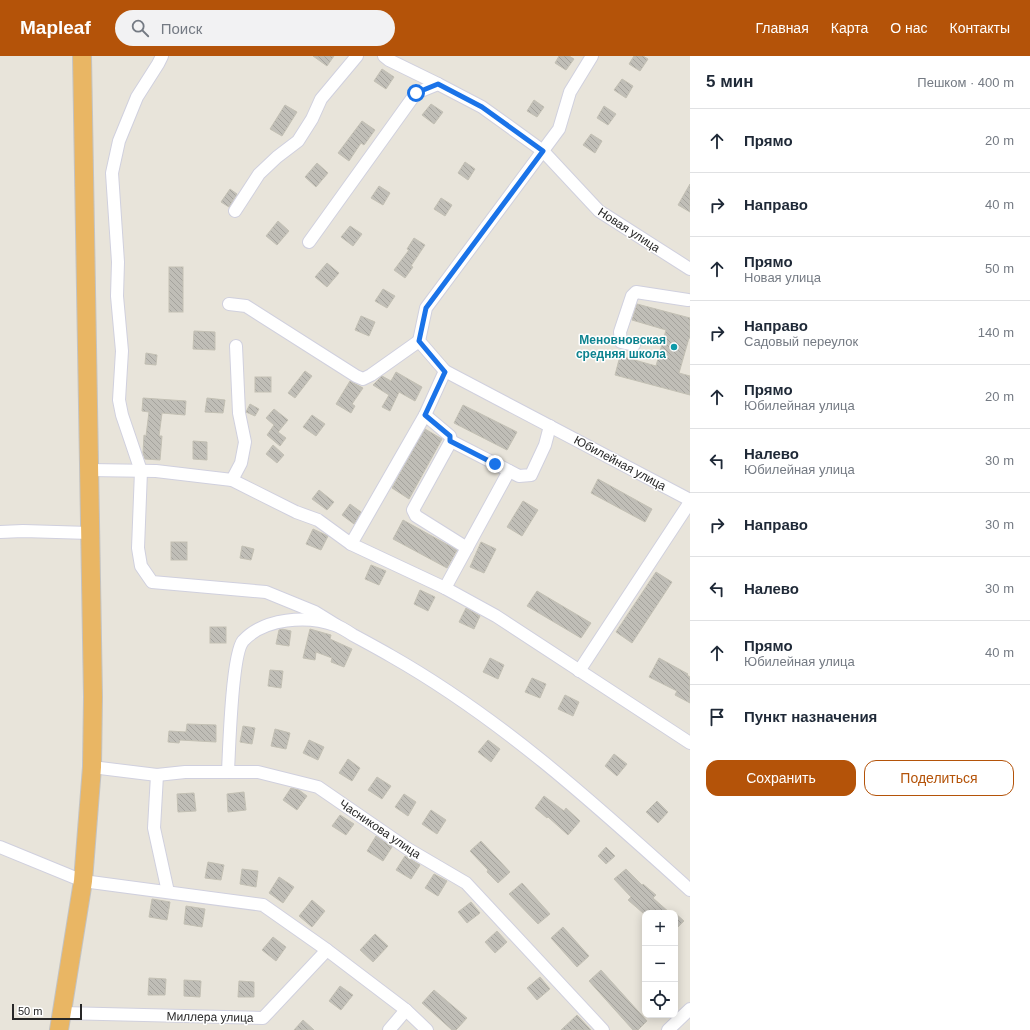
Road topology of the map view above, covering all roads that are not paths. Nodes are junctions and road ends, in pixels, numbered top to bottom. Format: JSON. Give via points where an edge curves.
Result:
{"nodes":[{"id":1,"x":82,"y":56,"type":"edge"},
{"id":2,"x":162,"y":56,"type":"edge"},
{"id":3,"x":357,"y":56,"type":"edge"},
{"id":4,"x":384,"y":56,"type":"edge"},
{"id":5,"x":592,"y":56,"type":"edge"},
{"id":6,"x":438,"y":84,"type":"junction"},
{"id":7,"x":543,"y":151,"type":"junction"},
{"id":8,"x":235,"y":211,"type":"dead end"},
{"id":9,"x":309,"y":242,"type":"dead end"},
{"id":10,"x":690,"y":269,"type":"edge"},
{"id":11,"x":689,"y":298,"type":"edge"},
{"id":12,"x":229,"y":304,"type":"dead end"},
{"id":13,"x":419,"y":341,"type":"junction"},
{"id":14,"x":634,"y":345,"type":"dead end"},
{"id":15,"x":236,"y":346,"type":"dead end"},
{"id":16,"x":445,"y":372,"type":"junction"},
{"id":17,"x":425,"y":415,"type":"junction"},
{"id":18,"x":550,"y":426,"type":"junction"},
{"id":19,"x":450,"y":441,"type":"junction"},
{"id":20,"x":90,"y":470,"type":"junction"},
{"id":21,"x":141,"y":471,"type":"junction"},
{"id":22,"x":509,"y":472,"type":"junction"},
{"id":23,"x":232,"y":480,"type":"junction"},
{"id":24,"x":690,"y":501,"type":"edge"},
{"id":25,"x":0,"y":532,"type":"edge"},
{"id":26,"x":90,"y":533,"type":"junction"},
{"id":27,"x":351,"y":544,"type":"junction"},
{"id":28,"x":467,"y":548,"type":"junction"},
{"id":29,"x":445,"y":588,"type":"junction"},
{"id":30,"x":336,"y":625,"type":"junction"},
{"id":31,"x":579,"y":671,"type":"junction"},
{"id":32,"x":690,"y":743,"type":"edge"},
{"id":33,"x":92,"y":767,"type":"junction"},
{"id":34,"x":228,"y":772,"type":"junction"},
{"id":35,"x":157,"y":775,"type":"junction"},
{"id":36,"x":0,"y":847,"type":"edge"},
{"id":37,"x":83,"y":881,"type":"junction"},
{"id":38,"x":690,"y":890,"type":"edge"},
{"id":39,"x":168,"y":892,"type":"junction"},
{"id":40,"x":328,"y":950,"type":"junction"},
{"id":41,"x":690,"y":1009,"type":"edge"},
{"id":42,"x":406,"y":1010,"type":"junction"},
{"id":43,"x":61,"y":1022,"type":"edge"},
{"id":44,"x":389,"y":1030,"type":"edge"},
{"id":45,"x":427,"y":1030,"type":"edge"},
{"id":46,"x":603,"y":1030,"type":"edge"},
{"id":47,"x":668,"y":1030,"type":"edge"}],
"edges":[{"from":1,"to":20,"type":"highway"},
{"from":2,"to":21,"type":"street","via":[[137,97],[119,141],[112,174],[122,351],[119,400]]},
{"from":3,"to":8,"type":"street","via":[[321,99],[298,141],[260,174]]},
{"from":4,"to":6,"type":"street","name":"Новая улица"},
{"from":5,"to":7,"type":"street","via":[[570,92],[558,129]]},
{"from":6,"to":7,"type":"street","name":"Новая улица","via":[[482,107]]},
{"from":6,"to":9,"type":"street","via":[[416,93]]},
{"from":7,"to":10,"type":"street","name":"Новая улица","via":[[599,211]]},
{"from":7,"to":13,"type":"street","via":[[426,308]]},
{"from":11,"to":14,"type":"street","via":[[636,292],[632,296],[620,332],[621,342]]},
{"from":12,"to":13,"type":"street","via":[[246,306],[363,379]]},
{"from":13,"to":16,"type":"street","name":"Юбилейная улица"},
{"from":15,"to":23,"type":"street","via":[[239,413],[246,442],[241,463]]},
{"from":16,"to":17,"type":"street"},
{"from":16,"to":18,"type":"street","name":"Юбилейная улица"},
{"from":17,"to":19,"type":"street","via":[[450,436]]},
{"from":17,"to":27,"type":"street"},
{"from":18,"to":22,"type":"street","via":[[546,445],[531,475],[519,476]]},
{"from":18,"to":24,"type":"street","name":"Юбилейная улица"},
{"from":19,"to":22,"type":"street"},
{"from":19,"to":28,"type":"street","via":[[413,510],[416,516]]},
{"from":20,"to":21,"type":"street"},
{"from":20,"to":26,"type":"highway"},
{"from":21,"to":23,"type":"street"},
{"from":21,"to":30,"type":"street","via":[[138,548],[141,566],[152,582],[266,592],[315,612]]},
{"from":22,"to":28,"type":"street"},
{"from":23,"to":27,"type":"street","via":[[296,512],[318,520]]},
{"from":24,"to":31,"type":"street"},
{"from":25,"to":26,"type":"street"},
{"from":26,"to":33,"type":"highway"},
{"from":27,"to":29,"type":"street"},
{"from":28,"to":29,"type":"street"},
{"from":29,"to":31,"type":"street","via":[[496,616]]},
{"from":30,"to":34,"type":"street","via":[[319,620],[287,620],[261,627],[242,642],[236,662]]},
{"from":30,"to":38,"type":"street","via":[[456,695],[516,738]]},
{"from":31,"to":32,"type":"street"},
{"from":33,"to":35,"type":"street","name":"Часникова улица"},
{"from":33,"to":37,"type":"highway"},
{"from":34,"to":35,"type":"street","name":"Часникова улица"},
{"from":34,"to":46,"type":"street","name":"Часникова улица","via":[[258,772],[318,788],[408,849],[466,883]]},
{"from":35,"to":39,"type":"street","via":[[154,828]]},
{"from":36,"to":37,"type":"street"},
{"from":37,"to":39,"type":"street"},
{"from":37,"to":43,"type":"highway"},
{"from":39,"to":40,"type":"street","via":[[263,905]]},
{"from":40,"to":42,"type":"street"},
{"from":40,"to":43,"type":"street","name":"Миллера улица","via":[[263,1018]]},
{"from":41,"to":47,"type":"street"},
{"from":42,"to":44,"type":"street"},
{"from":42,"to":45,"type":"street"}]}
